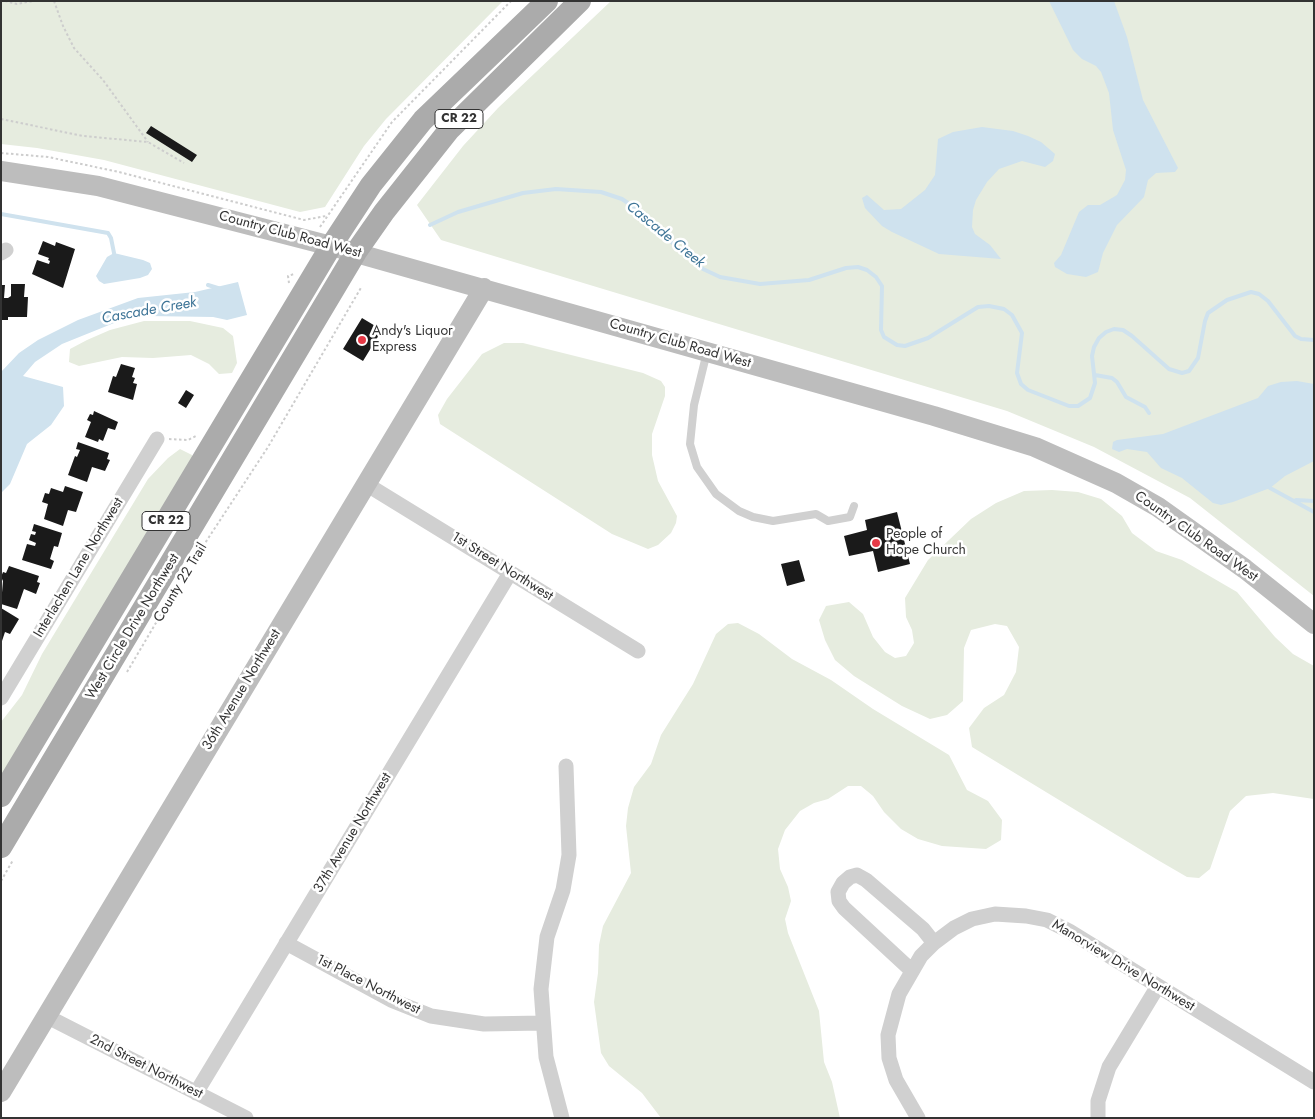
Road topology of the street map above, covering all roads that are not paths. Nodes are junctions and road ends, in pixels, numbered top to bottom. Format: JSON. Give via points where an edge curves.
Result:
{"nodes":[{"id":1,"x":547,"y":1,"type":"edge"},
{"id":2,"x":580,"y":1,"type":"edge"},
{"id":3,"x":1,"y":171,"type":"edge"},
{"id":4,"x":331,"y":246,"type":"junction"},
{"id":5,"x":356,"y":252,"type":"junction"},
{"id":6,"x":484,"y":288,"type":"junction"},
{"id":7,"x":707,"y":352,"type":"junction"},
{"id":8,"x":157,"y":439,"type":"dead end"},
{"id":9,"x":366,"y":484,"type":"junction"},
{"id":10,"x":854,"y":506,"type":"dead end"},
{"id":11,"x":510,"y":573,"type":"junction"},
{"id":12,"x":1314,"y":624,"type":"edge"},
{"id":13,"x":638,"y":650,"type":"dead end"},
{"id":14,"x":1,"y":698,"type":"edge"},
{"id":15,"x":566,"y":766,"type":"dead end"},
{"id":16,"x":1,"y":796,"type":"edge"},
{"id":17,"x":8,"y":852,"type":"edge"},
{"id":18,"x":286,"y":943,"type":"junction"},
{"id":19,"x":934,"y":943,"type":"junction"},
{"id":20,"x":911,"y":970,"type":"junction"},
{"id":21,"x":1158,"y":986,"type":"junction"},
{"id":22,"x":46,"y":1016,"type":"junction"},
{"id":23,"x":542,"y":1023,"type":"junction"},
{"id":24,"x":1314,"y":1082,"type":"edge"},
{"id":25,"x":1,"y":1092,"type":"edge"},
{"id":26,"x":196,"y":1093,"type":"junction"},
{"id":27,"x":246,"y":1118,"type":"edge"},
{"id":28,"x":562,"y":1118,"type":"edge"},
{"id":29,"x":918,"y":1118,"type":"edge"},
{"id":30,"x":1098,"y":1118,"type":"edge"}],
"edges":[{"from":1,"to":4,"type":"main road","number":"CR 22","via":[[423,120],[385,165]]},
{"from":2,"to":5,"type":"main road","number":"CR 22","via":[[449,130],[400,190]]},
{"from":3,"to":4,"type":"main road","name":"Country Club Road West","via":[[98,186]]},
{"from":4,"to":5,"type":"main road","name":"Country Club Road West"},
{"from":4,"to":16,"type":"main road","name":"West Circle Drive Northwest","number":"CR 22"},
{"from":5,"to":6,"type":"main road","name":"Country Club Road West"},
{"from":5,"to":17,"type":"main road","name":"West Circle Drive Northwest","number":"CR 22"},
{"from":6,"to":7,"type":"main road","name":"Country Club Road West"},
{"from":6,"to":9,"type":"main road","name":"36th Avenue Northwest"},
{"from":7,"to":10,"type":"lane","via":[[690,433],[692,455],[702,477],[726,503],[753,517],[783,521],[816,514],[828,521],[850,517]]},
{"from":7,"to":12,"type":"main road","name":"Country Club Road West","via":[[1000,436],[1075,464],[1158,507],[1245,569]]},
{"from":8,"to":14,"type":"street","name":"Interlachen Lane Northwest"},
{"from":9,"to":11,"type":"street","name":"1st Street Northwest"},
{"from":9,"to":22,"type":"main road","name":"36th Avenue Northwest"},
{"from":11,"to":13,"type":"street","name":"1st Street Northwest"},
{"from":11,"to":18,"type":"street","name":"37th Avenue Northwest"},
{"from":15,"to":23,"type":"street","via":[[569,855],[566,879],[543,959]]},
{"from":18,"to":23,"type":"street","name":"1st Place Northwest","via":[[391,1000],[431,1016],[484,1024]]},
{"from":18,"to":26,"type":"street","name":"37th Avenue Northwest"},
{"from":19,"to":20,"type":"street","name":"Manorview Drive Northwest"},
{"from":19,"to":20,"type":"street","via":[[923,929],[866,880],[857,875],[844,883],[838,892],[838,901]]},
{"from":19,"to":21,"type":"street","name":"Manorview Drive Northwest","via":[[972,919],[995,914],[1047,920]]},
{"from":20,"to":29,"type":"street","name":"Manorview Drive Northwest","via":[[893,1013],[888,1035],[889,1058],[896,1080]]},
{"from":21,"to":24,"type":"street","name":"Manorview Drive Northwest"},
{"from":21,"to":30,"type":"street","via":[[1109,1067],[1098,1101]]},
{"from":22,"to":25,"type":"main road","name":"36th Avenue Northwest"},
{"from":22,"to":26,"type":"street","name":"2nd Street Northwest"},
{"from":23,"to":28,"type":"street","via":[[546,1058]]},
{"from":26,"to":27,"type":"street","name":"2nd Street Northwest"}]}
